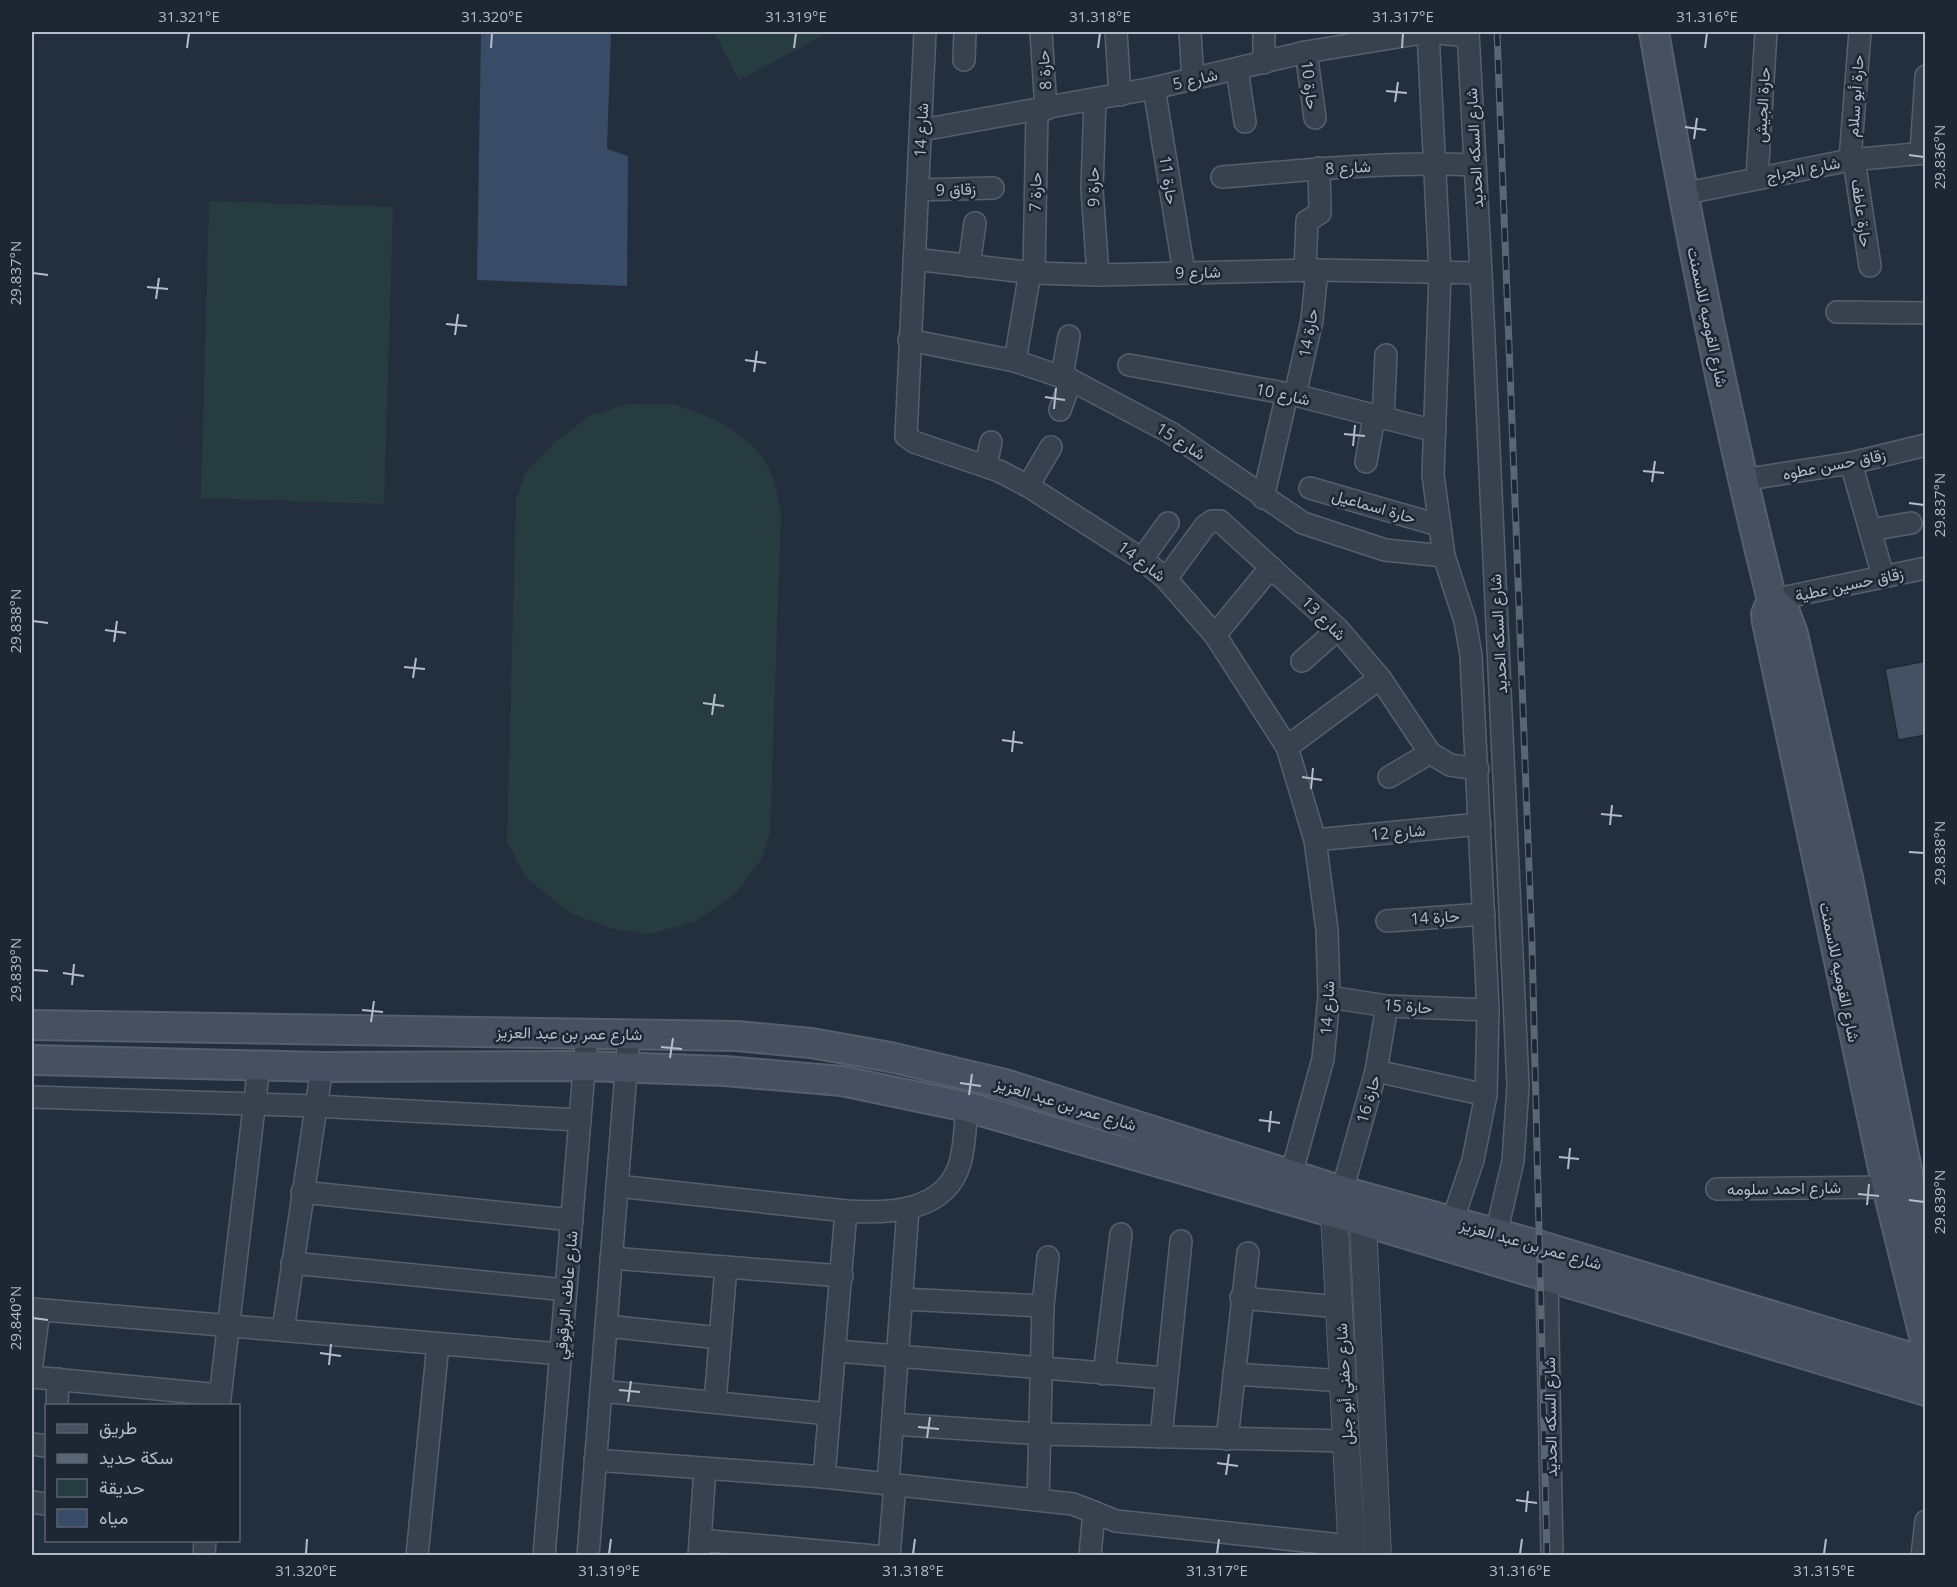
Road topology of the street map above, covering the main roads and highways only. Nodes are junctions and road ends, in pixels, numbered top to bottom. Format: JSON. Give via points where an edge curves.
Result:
{"nodes":[{"id":1,"x":1654,"y":32,"type":"edge"},
{"id":2,"x":32,"y":1025,"type":"edge"},
{"id":3,"x":32,"y":1060,"type":"edge"},
{"id":4,"x":1908,"y":1189,"type":"edge"},
{"id":5,"x":1338,"y":1202,"type":"junction"},
{"id":6,"x":1589,"y":1261,"type":"junction"},
{"id":7,"x":1926,"y":1264,"type":"edge"},
{"id":8,"x":1582,"y":1288,"type":"junction"},
{"id":9,"x":1926,"y":1344,"type":"edge"},
{"id":10,"x":1926,"y":1362,"type":"edge"},
{"id":11,"x":1926,"y":1391,"type":"edge"}],
"edges":[{"from":1,"to":4,"type":"main road","name":"شارع القوميه للاسمنت","via":[[1742,480],[1772,600],[1767,622],[1822,821]]},
{"from":2,"to":5,"type":"main road","name":"شارع عمر بن عبد العزيز","via":[[737,1036],[811,1043],[1005,1084],[1291,1174]]},
{"from":3,"to":5,"type":"main road","name":"شارع عمر بن عبد العزيز","via":[[322,1067],[585,1066],[724,1071],[842,1081],[967,1107]]},
{"from":4,"to":7,"type":"main road","name":"شارع القوميه للاسمنت"},
{"from":4,"to":9,"type":"main road","name":"شارع القوميه للاسمنت"},
{"from":5,"to":6,"type":"main road","name":"شارع عمر بن عبد العزيز","via":[[1452,1222]]},
{"from":5,"to":8,"type":"main road","name":"شارع عمر بن عبد العزيز","via":[[1363,1221]]},
{"from":6,"to":8,"type":"main road"},
{"from":6,"to":10,"type":"main road","name":"شارع عمر بن عبد العزيز"},
{"from":8,"to":11,"type":"main road","name":"شارع عمر بن عبد العزيز"}]}
